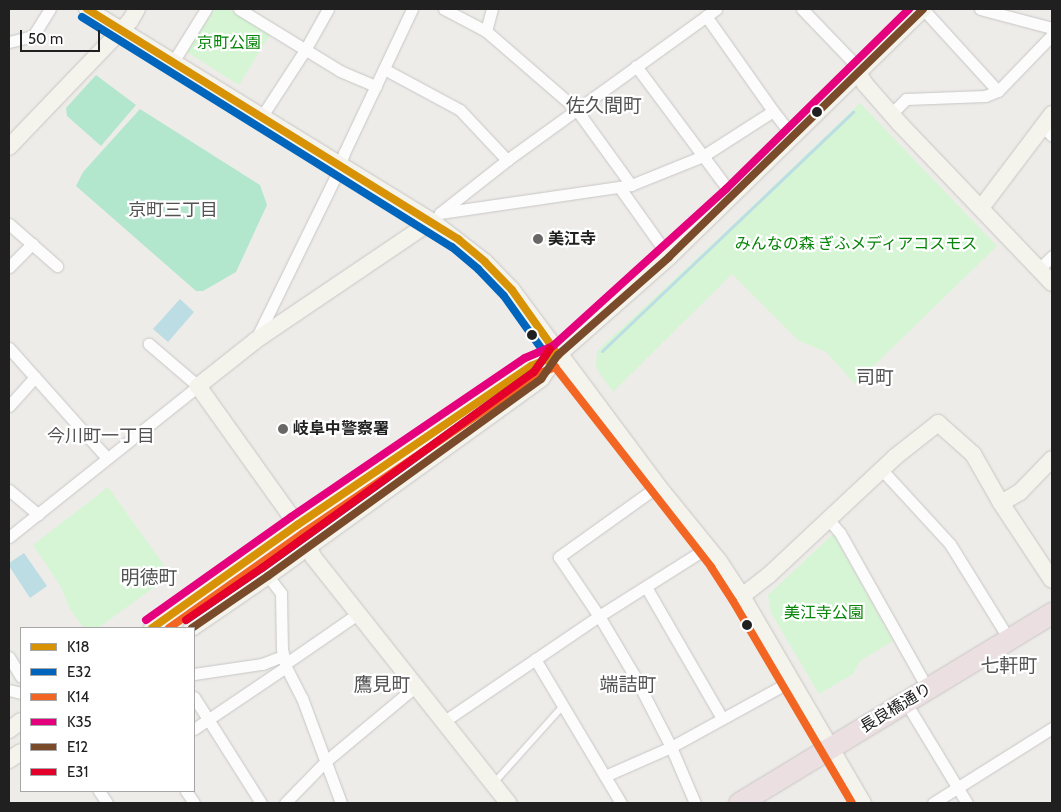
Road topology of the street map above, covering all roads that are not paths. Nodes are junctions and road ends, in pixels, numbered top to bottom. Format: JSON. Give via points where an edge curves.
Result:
{"nodes":[{"id":1,"x":50,"y":9,"type":"edge"},
{"id":2,"x":87,"y":9,"type":"edge"},
{"id":3,"x":137,"y":9,"type":"edge"},
{"id":4,"x":206,"y":9,"type":"edge"},
{"id":5,"x":239,"y":9,"type":"edge"},
{"id":6,"x":328,"y":9,"type":"edge"},
{"id":7,"x":412,"y":9,"type":"edge"},
{"id":8,"x":444,"y":9,"type":"edge"},
{"id":9,"x":492,"y":9,"type":"edge"},
{"id":10,"x":716,"y":9,"type":"edge"},
{"id":11,"x":802,"y":9,"type":"edge"},
{"id":12,"x":923,"y":9,"type":"edge"},
{"id":13,"x":980,"y":9,"type":"edge"},
{"id":14,"x":706,"y":16,"type":"junction"},
{"id":15,"x":1052,"y":28,"type":"edge"},
{"id":16,"x":120,"y":30,"type":"junction"},
{"id":17,"x":486,"y":31,"type":"junction"},
{"id":18,"x":1052,"y":35,"type":"edge"},
{"id":19,"x":9,"y":42,"type":"edge"},
{"id":20,"x":305,"y":50,"type":"junction"},
{"id":21,"x":173,"y":62,"type":"junction"},
{"id":22,"x":636,"y":66,"type":"junction"},
{"id":23,"x":384,"y":69,"type":"junction"},
{"id":24,"x":858,"y":72,"type":"junction"},
{"id":25,"x":376,"y":86,"type":"junction"},
{"id":26,"x":998,"y":91,"type":"junction"},
{"id":27,"x":576,"y":109,"type":"junction"},
{"id":28,"x":773,"y":111,"type":"junction"},
{"id":29,"x":892,"y":113,"type":"junction"},
{"id":30,"x":262,"y":116,"type":"junction"},
{"id":31,"x":1049,"y":126,"type":"edge"},
{"id":32,"x":793,"y":136,"type":"junction"},
{"id":33,"x":9,"y":147,"type":"edge"},
{"id":34,"x":703,"y":156,"type":"junction"},
{"id":35,"x":507,"y":160,"type":"junction"},
{"id":36,"x":340,"y":166,"type":"junction"},
{"id":37,"x":625,"y":187,"type":"junction"},
{"id":38,"x":732,"y":196,"type":"junction"},
{"id":39,"x":981,"y":208,"type":"junction"},
{"id":40,"x":436,"y":217,"type":"junction"},
{"id":41,"x":9,"y":224,"type":"edge"},
{"id":42,"x":32,"y":244,"type":"junction"},
{"id":43,"x":1052,"y":256,"type":"edge"},
{"id":44,"x":669,"y":257,"type":"junction"},
{"id":45,"x":57,"y":266,"type":"dead end"},
{"id":46,"x":9,"y":267,"type":"edge"},
{"id":47,"x":1039,"y":269,"type":"junction"},
{"id":48,"x":1052,"y":283,"type":"edge"},
{"id":49,"x":255,"y":341,"type":"junction"},
{"id":50,"x":149,"y":344,"type":"dead end"},
{"id":51,"x":9,"y":348,"type":"edge"},
{"id":52,"x":558,"y":355,"type":"junction"},
{"id":53,"x":35,"y":377,"type":"junction"},
{"id":54,"x":198,"y":386,"type":"junction"},
{"id":55,"x":9,"y":406,"type":"edge"},
{"id":56,"x":107,"y":458,"type":"junction"},
{"id":57,"x":1052,"y":459,"type":"edge"},
{"id":58,"x":882,"y":470,"type":"junction"},
{"id":59,"x":658,"y":486,"type":"junction"},
{"id":60,"x":9,"y":490,"type":"edge"},
{"id":61,"x":1001,"y":503,"type":"junction"},
{"id":62,"x":38,"y":514,"type":"junction"},
{"id":63,"x":829,"y":520,"type":"junction"},
{"id":64,"x":297,"y":525,"type":"junction"},
{"id":65,"x":9,"y":537,"type":"edge"},
{"id":66,"x":307,"y":547,"type":"junction"},
{"id":67,"x":708,"y":547,"type":"junction"},
{"id":68,"x":268,"y":576,"type":"junction"},
{"id":69,"x":1052,"y":580,"type":"edge"},
{"id":70,"x":646,"y":587,"type":"junction"},
{"id":71,"x":742,"y":596,"type":"junction"},
{"id":72,"x":358,"y":613,"type":"junction"},
{"id":73,"x":1052,"y":613,"type":"edge"},
{"id":74,"x":599,"y":616,"type":"junction"},
{"id":75,"x":1052,"y":624,"type":"edge"},
{"id":76,"x":153,"y":627,"type":"edge"},
{"id":77,"x":193,"y":627,"type":"edge"},
{"id":78,"x":1009,"y":639,"type":"junction"},
{"id":79,"x":9,"y":657,"type":"edge"},
{"id":80,"x":535,"y":659,"type":"junction"},
{"id":81,"x":284,"y":663,"type":"junction"},
{"id":82,"x":195,"y":674,"type":"edge"},
{"id":83,"x":20,"y":675,"type":"edge"},
{"id":84,"x":791,"y":680,"type":"junction"},
{"id":85,"x":416,"y":686,"type":"junction"},
{"id":86,"x":928,"y":690,"type":"junction"},
{"id":87,"x":195,"y":700,"type":"edge"},
{"id":88,"x":563,"y":706,"type":"junction"},
{"id":89,"x":912,"y":711,"type":"junction"},
{"id":90,"x":722,"y":718,"type":"junction"},
{"id":91,"x":208,"y":719,"type":"junction"},
{"id":92,"x":20,"y":722,"type":"edge"},
{"id":93,"x":443,"y":722,"type":"junction"},
{"id":94,"x":195,"y":728,"type":"edge"},
{"id":95,"x":1052,"y":728,"type":"edge"},
{"id":96,"x":9,"y":730,"type":"edge"},
{"id":97,"x":671,"y":747,"type":"junction"},
{"id":98,"x":833,"y":752,"type":"junction"},
{"id":99,"x":20,"y":753,"type":"edge"},
{"id":100,"x":9,"y":760,"type":"edge"},
{"id":101,"x":326,"y":761,"type":"junction"},
{"id":102,"x":605,"y":776,"type":"junction"},
{"id":103,"x":493,"y":784,"type":"junction"},
{"id":104,"x":958,"y":789,"type":"junction"},
{"id":105,"x":187,"y":792,"type":"edge"},
{"id":106,"x":194,"y":803,"type":"edge"},
{"id":107,"x":261,"y":803,"type":"edge"},
{"id":108,"x":285,"y":803,"type":"edge"},
{"id":109,"x":341,"y":803,"type":"edge"},
{"id":110,"x":508,"y":803,"type":"edge"},
{"id":111,"x":621,"y":803,"type":"edge"},
{"id":112,"x":695,"y":803,"type":"edge"},
{"id":113,"x":739,"y":803,"type":"edge"},
{"id":114,"x":761,"y":803,"type":"edge"},
{"id":115,"x":863,"y":803,"type":"edge"},
{"id":116,"x":933,"y":803,"type":"edge"},
{"id":117,"x":967,"y":803,"type":"edge"}],
"edges":[{"from":1,"to":19,"type":"street","via":[[33,36]]},
{"from":2,"to":16,"type":"street"},
{"from":3,"to":16,"type":"street"},
{"from":4,"to":21,"type":"street"},
{"from":5,"to":20,"type":"street"},
{"from":6,"to":20,"type":"street"},
{"from":7,"to":23,"type":"street"},
{"from":8,"to":17,"type":"street"},
{"from":9,"to":17,"type":"street"},
{"from":10,"to":14,"type":"street"},
{"from":11,"to":24,"type":"street","via":[[851,60]]},
{"from":12,"to":24,"type":"street"},
{"from":12,"to":26,"type":"street"},
{"from":13,"to":15,"type":"street"},
{"from":14,"to":22,"type":"street"},
{"from":14,"to":28,"type":"street"},
{"from":16,"to":21,"type":"street"},
{"from":16,"to":33,"type":"street"},
{"from":17,"to":27,"type":"street"},
{"from":18,"to":26,"type":"street"},
{"from":20,"to":25,"type":"street","via":[[340,71]]},
{"from":20,"to":30,"type":"street"},
{"from":21,"to":30,"type":"street"},
{"from":22,"to":27,"type":"street"},
{"from":22,"to":34,"type":"street"},
{"from":23,"to":25,"type":"street"},
{"from":23,"to":35,"type":"street","via":[[460,110]]},
{"from":24,"to":29,"type":"street"},
{"from":24,"to":32,"type":"street"},
{"from":25,"to":36,"type":"street"},
{"from":26,"to":29,"type":"street","via":[[985,96],[906,100]]},
{"from":27,"to":35,"type":"street"},
{"from":27,"to":37,"type":"street"},
{"from":28,"to":32,"type":"street"},
{"from":28,"to":34,"type":"street"},
{"from":29,"to":39,"type":"street"},
{"from":30,"to":36,"type":"street"},
{"from":31,"to":39,"type":"street"},
{"from":32,"to":38,"type":"street"},
{"from":34,"to":37,"type":"street"},
{"from":34,"to":38,"type":"street"},
{"from":35,"to":40,"type":"street"},
{"from":36,"to":40,"type":"street"},
{"from":36,"to":49,"type":"street"},
{"from":37,"to":40,"type":"street"},
{"from":37,"to":44,"type":"street"},
{"from":38,"to":44,"type":"street"},
{"from":39,"to":47,"type":"street"},
{"from":40,"to":49,"type":"street"},
{"from":40,"to":52,"type":"street","via":[[512,290]]},
{"from":41,"to":42,"type":"street"},
{"from":42,"to":45,"type":"street"},
{"from":42,"to":46,"type":"street"},
{"from":43,"to":47,"type":"street"},
{"from":44,"to":52,"type":"street"},
{"from":47,"to":48,"type":"street"},
{"from":49,"to":54,"type":"street"},
{"from":50,"to":54,"type":"street"},
{"from":51,"to":53,"type":"street"},
{"from":52,"to":59,"type":"street"},
{"from":52,"to":64,"type":"street","via":[[532,366]]},
{"from":52,"to":66,"type":"street","via":[[541,379]]},
{"from":53,"to":55,"type":"street"},
{"from":53,"to":56,"type":"street"},
{"from":54,"to":56,"type":"street"},
{"from":54,"to":64,"type":"street"},
{"from":56,"to":62,"type":"street"},
{"from":57,"to":61,"type":"street","via":[[1020,492]]},
{"from":58,"to":61,"type":"street","via":[[938,423],[973,454]]},
{"from":58,"to":63,"type":"street"},
{"from":58,"to":78,"type":"street","via":[[950,544]]},
{"from":59,"to":67,"type":"street"},
{"from":59,"to":74,"type":"street","via":[[559,558]]},
{"from":60,"to":62,"type":"street"},
{"from":61,"to":69,"type":"street"},
{"from":62,"to":65,"type":"street"},
{"from":63,"to":71,"type":"street"},
{"from":63,"to":86,"type":"street"},
{"from":64,"to":66,"type":"street"},
{"from":64,"to":76,"type":"street"},
{"from":66,"to":68,"type":"street"},
{"from":66,"to":72,"type":"street"},
{"from":67,"to":70,"type":"street"},
{"from":67,"to":71,"type":"street"},
{"from":68,"to":77,"type":"street"},
{"from":68,"to":81,"type":"street","via":[[281,593]]},
{"from":70,"to":74,"type":"street"},
{"from":70,"to":90,"type":"street"},
{"from":71,"to":84,"type":"street"},
{"from":72,"to":81,"type":"street"},
{"from":72,"to":85,"type":"street"},
{"from":73,"to":78,"type":"highway","name":"長良橋通り"},
{"from":74,"to":80,"type":"street"},
{"from":74,"to":97,"type":"street"},
{"from":75,"to":89,"type":"highway","name":"長良橋通り"},
{"from":78,"to":86,"type":"highway","name":"長良橋通り"},
{"from":79,"to":83,"type":"street"},
{"from":80,"to":88,"type":"street"},
{"from":80,"to":93,"type":"street"},
{"from":81,"to":82,"type":"street"},
{"from":81,"to":91,"type":"street"},
{"from":81,"to":101,"type":"street","via":[[302,698]]},
{"from":84,"to":90,"type":"street"},
{"from":84,"to":98,"type":"street"},
{"from":85,"to":93,"type":"street"},
{"from":85,"to":101,"type":"street"},
{"from":86,"to":98,"type":"highway","name":"長良橋通り"},
{"from":87,"to":91,"type":"street"},
{"from":88,"to":102,"type":"street"},
{"from":88,"to":103,"type":"lane"},
{"from":89,"to":98,"type":"highway","name":"長良橋通り"},
{"from":89,"to":104,"type":"street"},
{"from":90,"to":97,"type":"street"},
{"from":91,"to":94,"type":"street"},
{"from":91,"to":107,"type":"street"},
{"from":92,"to":96,"type":"street"},
{"from":93,"to":103,"type":"street"},
{"from":95,"to":104,"type":"street"},
{"from":97,"to":102,"type":"street"},
{"from":97,"to":112,"type":"street"},
{"from":98,"to":113,"type":"highway","name":"長良橋通り"},
{"from":98,"to":114,"type":"highway","name":"長良橋通り"},
{"from":98,"to":115,"type":"street"},
{"from":99,"to":100,"type":"street"},
{"from":101,"to":108,"type":"street"},
{"from":101,"to":109,"type":"street"},
{"from":102,"to":111,"type":"street"},
{"from":103,"to":110,"type":"street"},
{"from":104,"to":116,"type":"street"},
{"from":104,"to":117,"type":"street"},
{"from":105,"to":106,"type":"street"}]}
